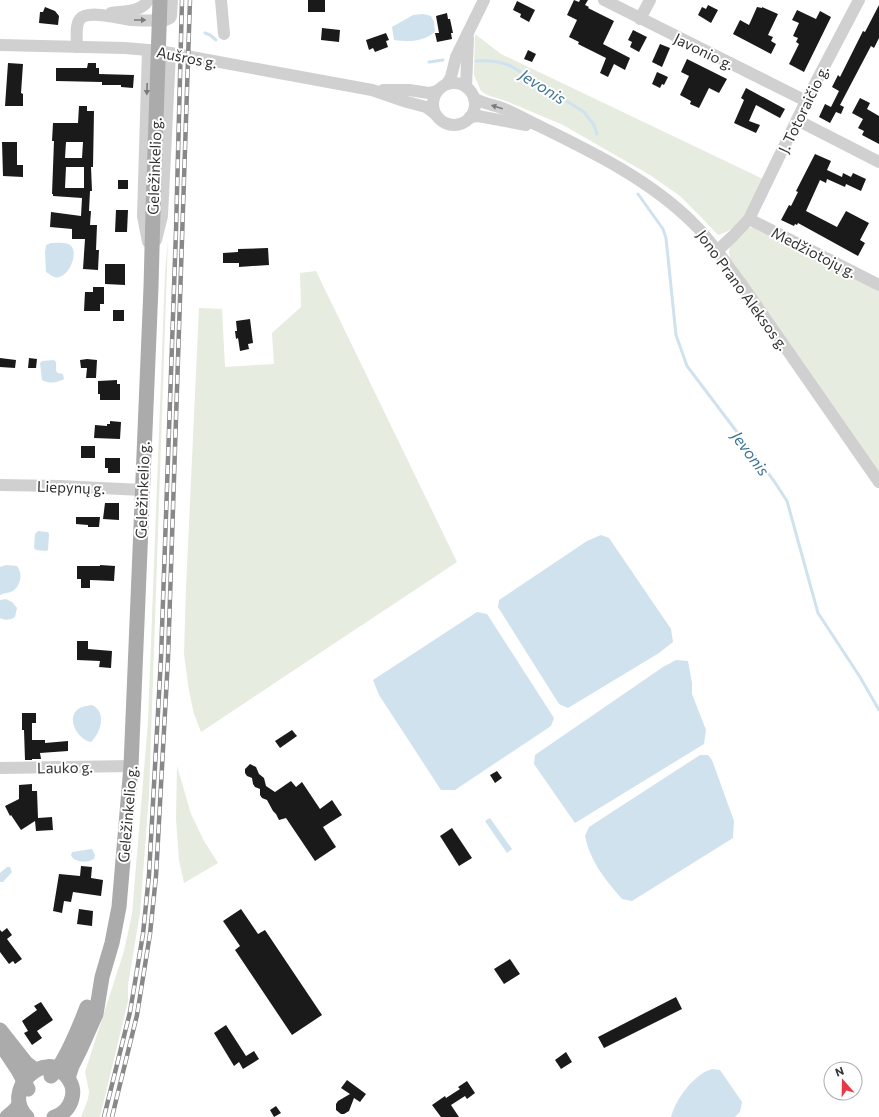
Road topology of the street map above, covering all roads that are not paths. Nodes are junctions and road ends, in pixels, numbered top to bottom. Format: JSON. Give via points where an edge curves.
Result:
{"nodes":[{"id":1,"x":148,"y":0,"type":"edge"},
{"id":2,"x":160,"y":0,"type":"edge"},
{"id":3,"x":172,"y":0,"type":"edge"},
{"id":4,"x":221,"y":0,"type":"edge"},
{"id":5,"x":484,"y":0,"type":"edge"},
{"id":6,"x":604,"y":0,"type":"edge"},
{"id":7,"x":650,"y":0,"type":"edge"},
{"id":8,"x":859,"y":0,"type":"edge"},
{"id":9,"x":101,"y":15,"type":"junction"},
{"id":10,"x":640,"y":19,"type":"junction"},
{"id":11,"x":468,"y":33,"type":"junction"},
{"id":12,"x":224,"y":34,"type":"dead end"},
{"id":13,"x":0,"y":45,"type":"edge"},
{"id":14,"x":77,"y":47,"type":"junction"},
{"id":15,"x":148,"y":50,"type":"junction"},
{"id":16,"x":170,"y":53,"type":"junction"},
{"id":17,"x":466,"y":87,"type":"junction"},
{"id":18,"x":442,"y":88,"type":"junction"},
{"id":19,"x":372,"y":90,"type":"junction"},
{"id":20,"x":474,"y":98,"type":"junction"},
{"id":21,"x":806,"y":101,"type":"junction"},
{"id":22,"x":434,"y":113,"type":"junction"},
{"id":23,"x":470,"y":117,"type":"junction"},
{"id":24,"x":797,"y":120,"type":"junction"},
{"id":25,"x":544,"y":129,"type":"junction"},
{"id":26,"x":879,"y":162,"type":"edge"},
{"id":27,"x":749,"y":219,"type":"junction"},
{"id":28,"x":717,"y":251,"type":"junction"},
{"id":29,"x":152,"y":259,"type":"junction"},
{"id":30,"x":879,"y":285,"type":"edge"},
{"id":31,"x":879,"y":482,"type":"edge"},
{"id":32,"x":0,"y":485,"type":"edge"},
{"id":33,"x":142,"y":490,"type":"junction"},
{"id":34,"x":131,"y":766,"type":"junction"},
{"id":35,"x":0,"y":768,"type":"edge"},
{"id":36,"x":91,"y":1010,"type":"junction"},
{"id":37,"x":0,"y":1030,"type":"edge"},
{"id":38,"x":0,"y":1043,"type":"edge"},
{"id":39,"x":52,"y":1071,"type":"junction"},
{"id":40,"x":26,"y":1085,"type":"junction"},
{"id":41,"x":29,"y":1114,"type":"edge"},
{"id":42,"x":63,"y":1116,"type":"edge"},
{"id":43,"x":7,"y":1117,"type":"edge"}],
"edges":[{"from":1,"to":9,"type":"street","via":[[140,8]]},
{"from":2,"to":29,"type":"main road","name":"Geležinkelio g.","bridge":true},
{"from":9,"to":3,"type":"street","one_way":true,"via":[[132,20],[166,20],[171,16]]},
{"from":4,"to":12,"type":"street"},
{"from":5,"to":11,"type":"street"},
{"from":6,"to":10,"type":"street","name":"Javonio g."},
{"from":7,"to":10,"type":"street"},
{"from":8,"to":21,"type":"street","name":"J. Totoraičio g."},
{"from":9,"to":14,"type":"street","via":[[80,18]]},
{"from":10,"to":21,"type":"street","name":"Javonio g."},
{"from":11,"to":17,"type":"street"},
{"from":11,"to":18,"type":"street","via":[[456,57],[451,77]]},
{"from":13,"to":14,"type":"street","name":"Aušros g."},
{"from":14,"to":15,"type":"street","name":"Aušros g."},
{"from":15,"to":16,"type":"street","name":"Aušros g."},
{"from":15,"to":29,"type":"street","one_way":true,"via":[[143,216]]},
{"from":16,"to":19,"type":"street","name":"Aušros g."},
{"from":16,"to":29,"type":"street","via":[[162,216]]},
{"from":17,"to":18,"type":"street","via":[[456,84]]},
{"from":17,"to":20,"type":"street"},
{"from":18,"to":19,"type":"street","name":"Aušros g.","via":[[429,93]]},
{"from":18,"to":22,"type":"street","via":[[433,102]]},
{"from":19,"to":22,"type":"street","name":"Aušros g.","via":[[426,107]]},
{"from":20,"to":23,"type":"street","via":[[474,108]]},
{"from":25,"to":20,"type":"street","name":"Jono Prano Aleksos g.","one_way":true},
{"from":21,"to":24,"type":"street","name":"J. Totoraičio g."},
{"from":22,"to":23,"type":"street","via":[[442,122],[453,125],[463,123]]},
{"from":23,"to":25,"type":"street","name":"Jono Prano Aleksos g.","via":[[499,119]]},
{"from":24,"to":26,"type":"street"},
{"from":24,"to":27,"type":"street","name":"J. Totoraičio g."},
{"from":25,"to":28,"type":"street","name":"Jono Prano Aleksos g.","via":[[648,186],[693,223]]},
{"from":27,"to":28,"type":"street","name":"J. Totoraičio g."},
{"from":27,"to":30,"type":"street","name":"Medžiotojų g."},
{"from":28,"to":31,"type":"street","name":"Jono Prano Aleksos g."},
{"from":29,"to":33,"type":"main road","name":"Geležinkelio g."},
{"from":32,"to":33,"type":"street","name":"Liepynų g."},
{"from":33,"to":34,"type":"main road","name":"Geležinkelio g."},
{"from":34,"to":35,"type":"street","name":"Lauko g."},
{"from":34,"to":36,"type":"main road","name":"Geležinkelio g.","via":[[119,907],[112,944]]},
{"from":36,"to":39,"type":"main road","name":"Geležinkelio g.","via":[[74,1026],[54,1061]]},
{"from":36,"to":39,"type":"main road","name":"Geležinkelio g.","via":[[80,1050],[72,1066]]},
{"from":36,"to":42,"type":"main road","via":[[93,1034],[77,1075],[79,1105]]},
{"from":37,"to":39,"type":"main road","via":[[26,1063]]},
{"from":38,"to":40,"type":"main road"},
{"from":39,"to":40,"type":"main road"},
{"from":39,"to":40,"type":"main road","via":[[52,1076]]},
{"from":39,"to":42,"type":"main road","via":[[71,1084],[73,1095]]},
{"from":40,"to":41,"type":"main road"},
{"from":41,"to":43,"type":"main road","via":[[14,1111]]}]}
